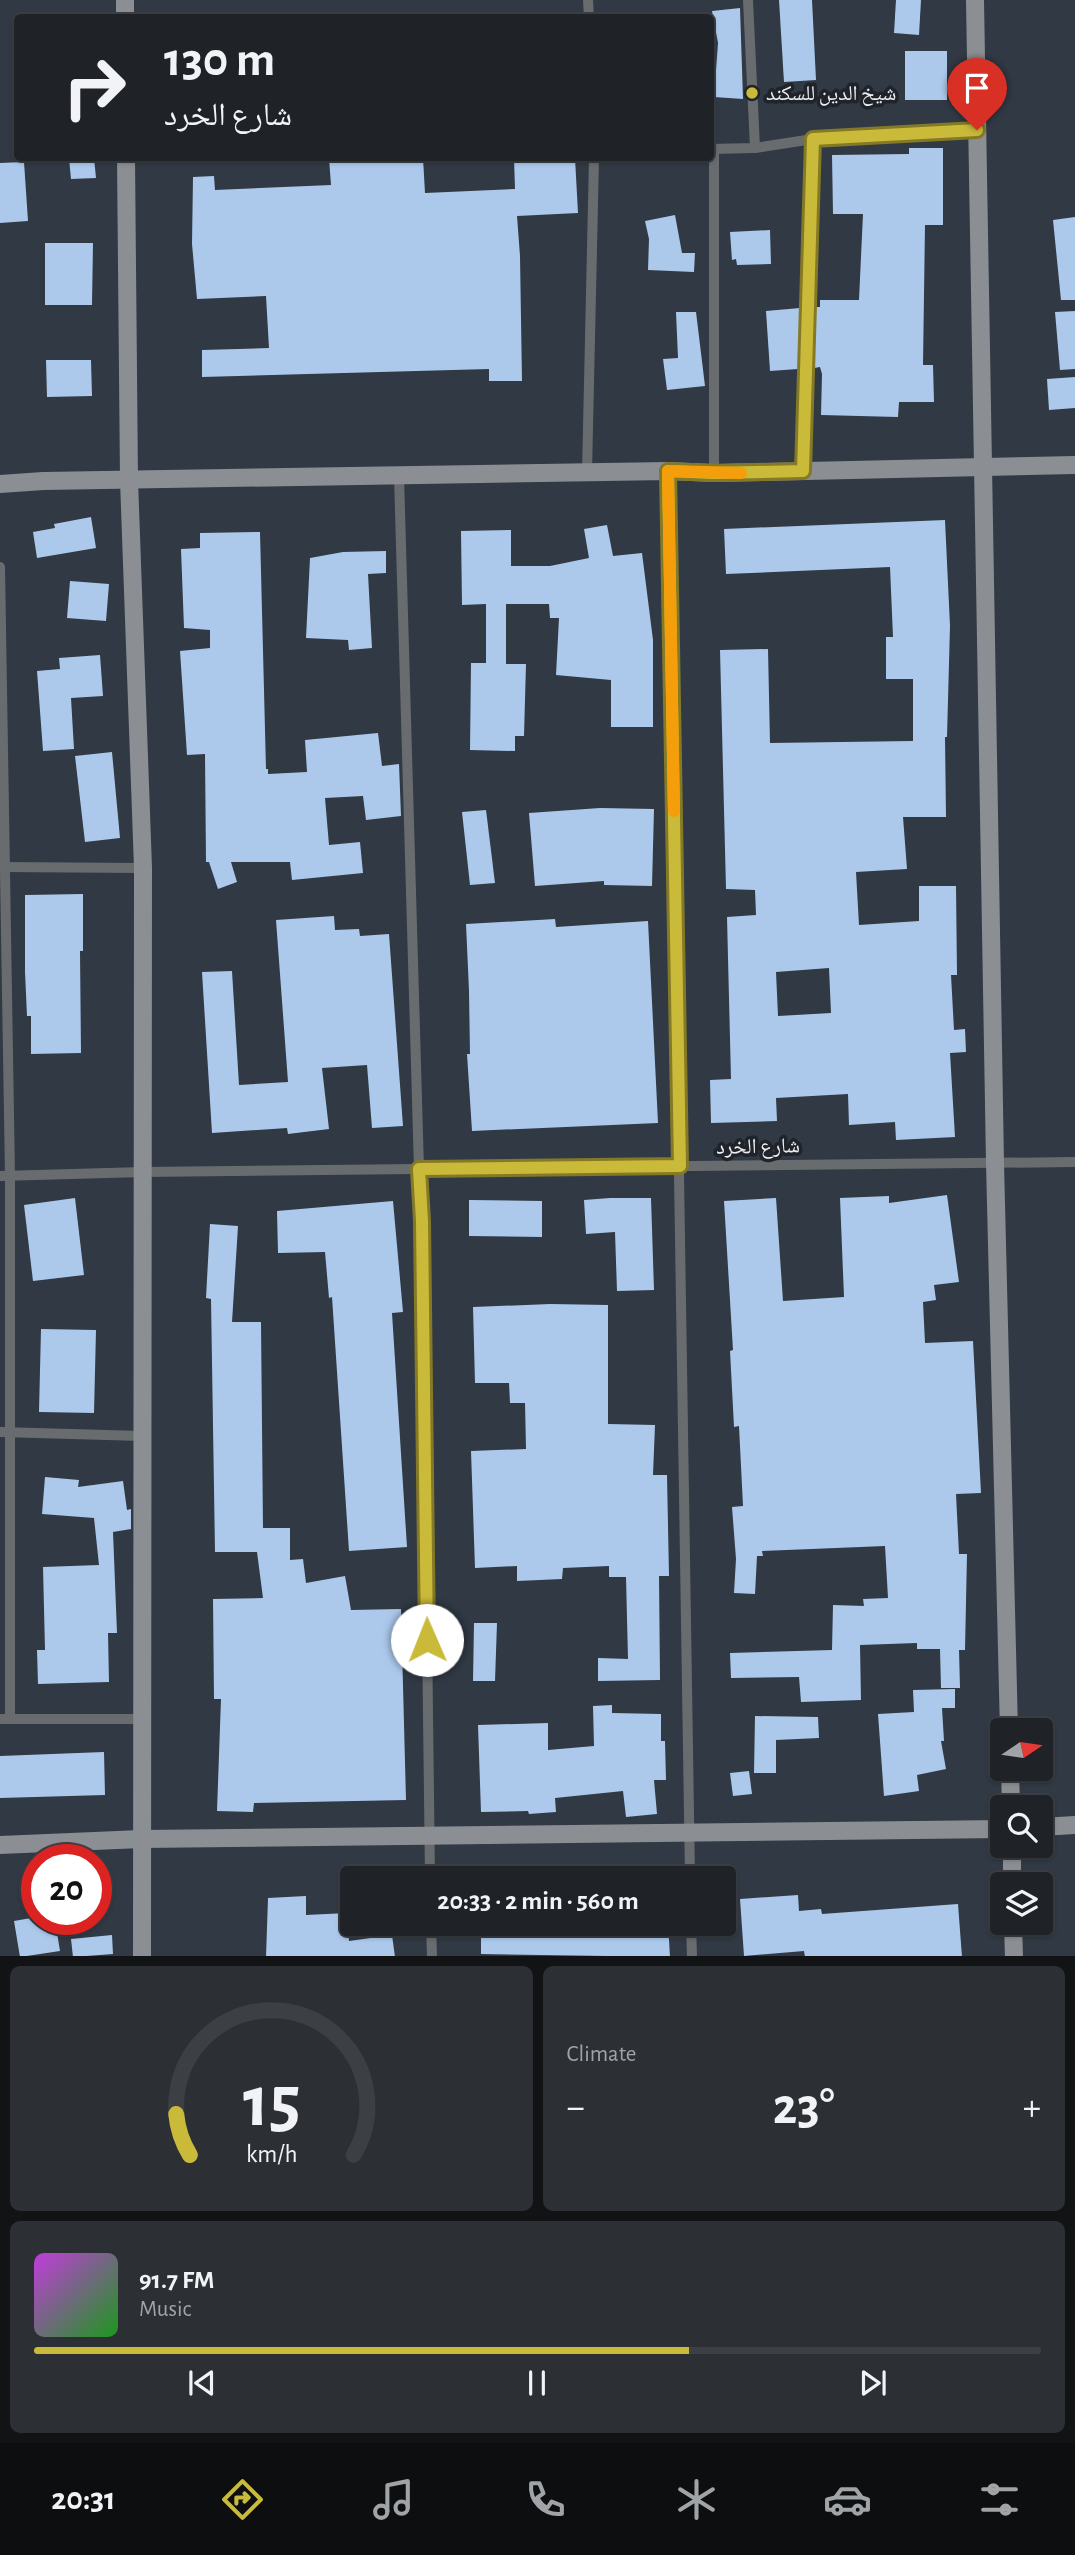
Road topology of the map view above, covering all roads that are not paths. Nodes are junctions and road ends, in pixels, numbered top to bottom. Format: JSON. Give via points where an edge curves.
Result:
{"nodes":[{"id":1,"x":748,"y":0,"type":"edge"},
{"id":2,"x":975,"y":0,"type":"edge"},
{"id":3,"x":977,"y":130,"type":"junction"},
{"id":4,"x":813,"y":139,"type":"junction"},
{"id":5,"x":755,"y":148,"type":"junction"},
{"id":6,"x":714,"y":149,"type":"edge"},
{"id":7,"x":126,"y":161,"type":"edge"},
{"id":8,"x":594,"y":161,"type":"edge"},
{"id":9,"x":712,"y":161,"type":"edge"},
{"id":10,"x":1075,"y":465,"type":"edge"},
{"id":11,"x":983,"y":467,"type":"junction"},
{"id":12,"x":668,"y":471,"type":"junction"},
{"id":13,"x":803,"y":471,"type":"junction"},
{"id":14,"x":587,"y":473,"type":"junction"},
{"id":15,"x":714,"y":473,"type":"junction"},
{"id":16,"x":399,"y":476,"type":"junction"},
{"id":17,"x":130,"y":480,"type":"junction"},
{"id":18,"x":0,"y":484,"type":"edge"},
{"id":19,"x":0,"y":567,"type":"edge"},
{"id":20,"x":2,"y":867,"type":"edge"},
{"id":21,"x":142,"y":868,"type":"junction"},
{"id":22,"x":1075,"y":1162,"type":"edge"},
{"id":23,"x":995,"y":1163,"type":"junction"},
{"id":24,"x":680,"y":1166,"type":"junction"},
{"id":25,"x":419,"y":1169,"type":"junction"},
{"id":26,"x":144,"y":1172,"type":"junction"},
{"id":27,"x":5,"y":1176,"type":"edge"},
{"id":28,"x":4,"y":1432,"type":"edge"},
{"id":29,"x":142,"y":1436,"type":"junction"},
{"id":30,"x":1009,"y":1718,"type":"edge"},
{"id":31,"x":5,"y":1719,"type":"edge"},
{"id":32,"x":142,"y":1719,"type":"junction"},
{"id":33,"x":1075,"y":1825,"type":"edge"},
{"id":34,"x":1053,"y":1826,"type":"edge"},
{"id":35,"x":990,"y":1829,"type":"edge"},
{"id":36,"x":689,"y":1832,"type":"junction"},
{"id":37,"x":429,"y":1835,"type":"junction"},
{"id":38,"x":141,"y":1839,"type":"junction"},
{"id":39,"x":0,"y":1844,"type":"edge"},
{"id":40,"x":430,"y":1866,"type":"edge"},
{"id":41,"x":690,"y":1866,"type":"edge"},
{"id":42,"x":1013,"y":1935,"type":"edge"},
{"id":43,"x":431,"y":1936,"type":"edge"},
{"id":44,"x":691,"y":1936,"type":"edge"},
{"id":45,"x":142,"y":1956,"type":"edge"},
{"id":46,"x":432,"y":1956,"type":"edge"},
{"id":47,"x":691,"y":1956,"type":"edge"},
{"id":48,"x":1014,"y":1956,"type":"edge"}],
"edges":[{"from":1,"to":5,"type":"lane"},
{"from":2,"to":3,"type":"street"},
{"from":3,"to":4,"type":"lane"},
{"from":3,"to":11,"type":"street"},
{"from":4,"to":5,"type":"lane"},
{"from":4,"to":13,"type":"lane"},
{"from":5,"to":6,"type":"lane"},
{"from":7,"to":17,"type":"street"},
{"from":8,"to":14,"type":"lane"},
{"from":9,"to":15,"type":"lane"},
{"from":10,"to":11,"type":"street"},
{"from":11,"to":13,"type":"street"},
{"from":11,"to":23,"type":"street"},
{"from":12,"to":14,"type":"street"},
{"from":12,"to":15,"type":"street"},
{"from":12,"to":24,"type":"lane"},
{"from":13,"to":15,"type":"street"},
{"from":14,"to":16,"type":"street"},
{"from":16,"to":17,"type":"street"},
{"from":16,"to":25,"type":"lane"},
{"from":17,"to":18,"type":"street"},
{"from":17,"to":21,"type":"street"},
{"from":19,"to":20,"type":"lane"},
{"from":20,"to":21,"type":"lane"},
{"from":20,"to":27,"type":"lane"},
{"from":21,"to":26,"type":"street"},
{"from":22,"to":23,"type":"lane","name":"شارع الخرد"},
{"from":23,"to":24,"type":"lane","name":"شارع الخرد"},
{"from":23,"to":30,"type":"street"},
{"from":24,"to":25,"type":"lane","name":"شارع الخرد"},
{"from":24,"to":36,"type":"lane"},
{"from":25,"to":26,"type":"lane","name":"شارع الخرد"},
{"from":25,"to":37,"type":"lane"},
{"from":26,"to":27,"type":"lane","name":"شارع الخرد"},
{"from":26,"to":29,"type":"street"},
{"from":27,"to":28,"type":"lane"},
{"from":28,"to":29,"type":"lane"},
{"from":28,"to":31,"type":"lane"},
{"from":29,"to":32,"type":"street"},
{"from":31,"to":32,"type":"lane"},
{"from":32,"to":38,"type":"street"},
{"from":33,"to":34,"type":"street"},
{"from":35,"to":36,"type":"street"},
{"from":36,"to":37,"type":"street"},
{"from":36,"to":41,"type":"lane"},
{"from":37,"to":38,"type":"street"},
{"from":37,"to":40,"type":"lane"},
{"from":38,"to":39,"type":"street"},
{"from":38,"to":45,"type":"street"},
{"from":42,"to":48,"type":"street"},
{"from":43,"to":46,"type":"lane"},
{"from":44,"to":47,"type":"lane"}]}
